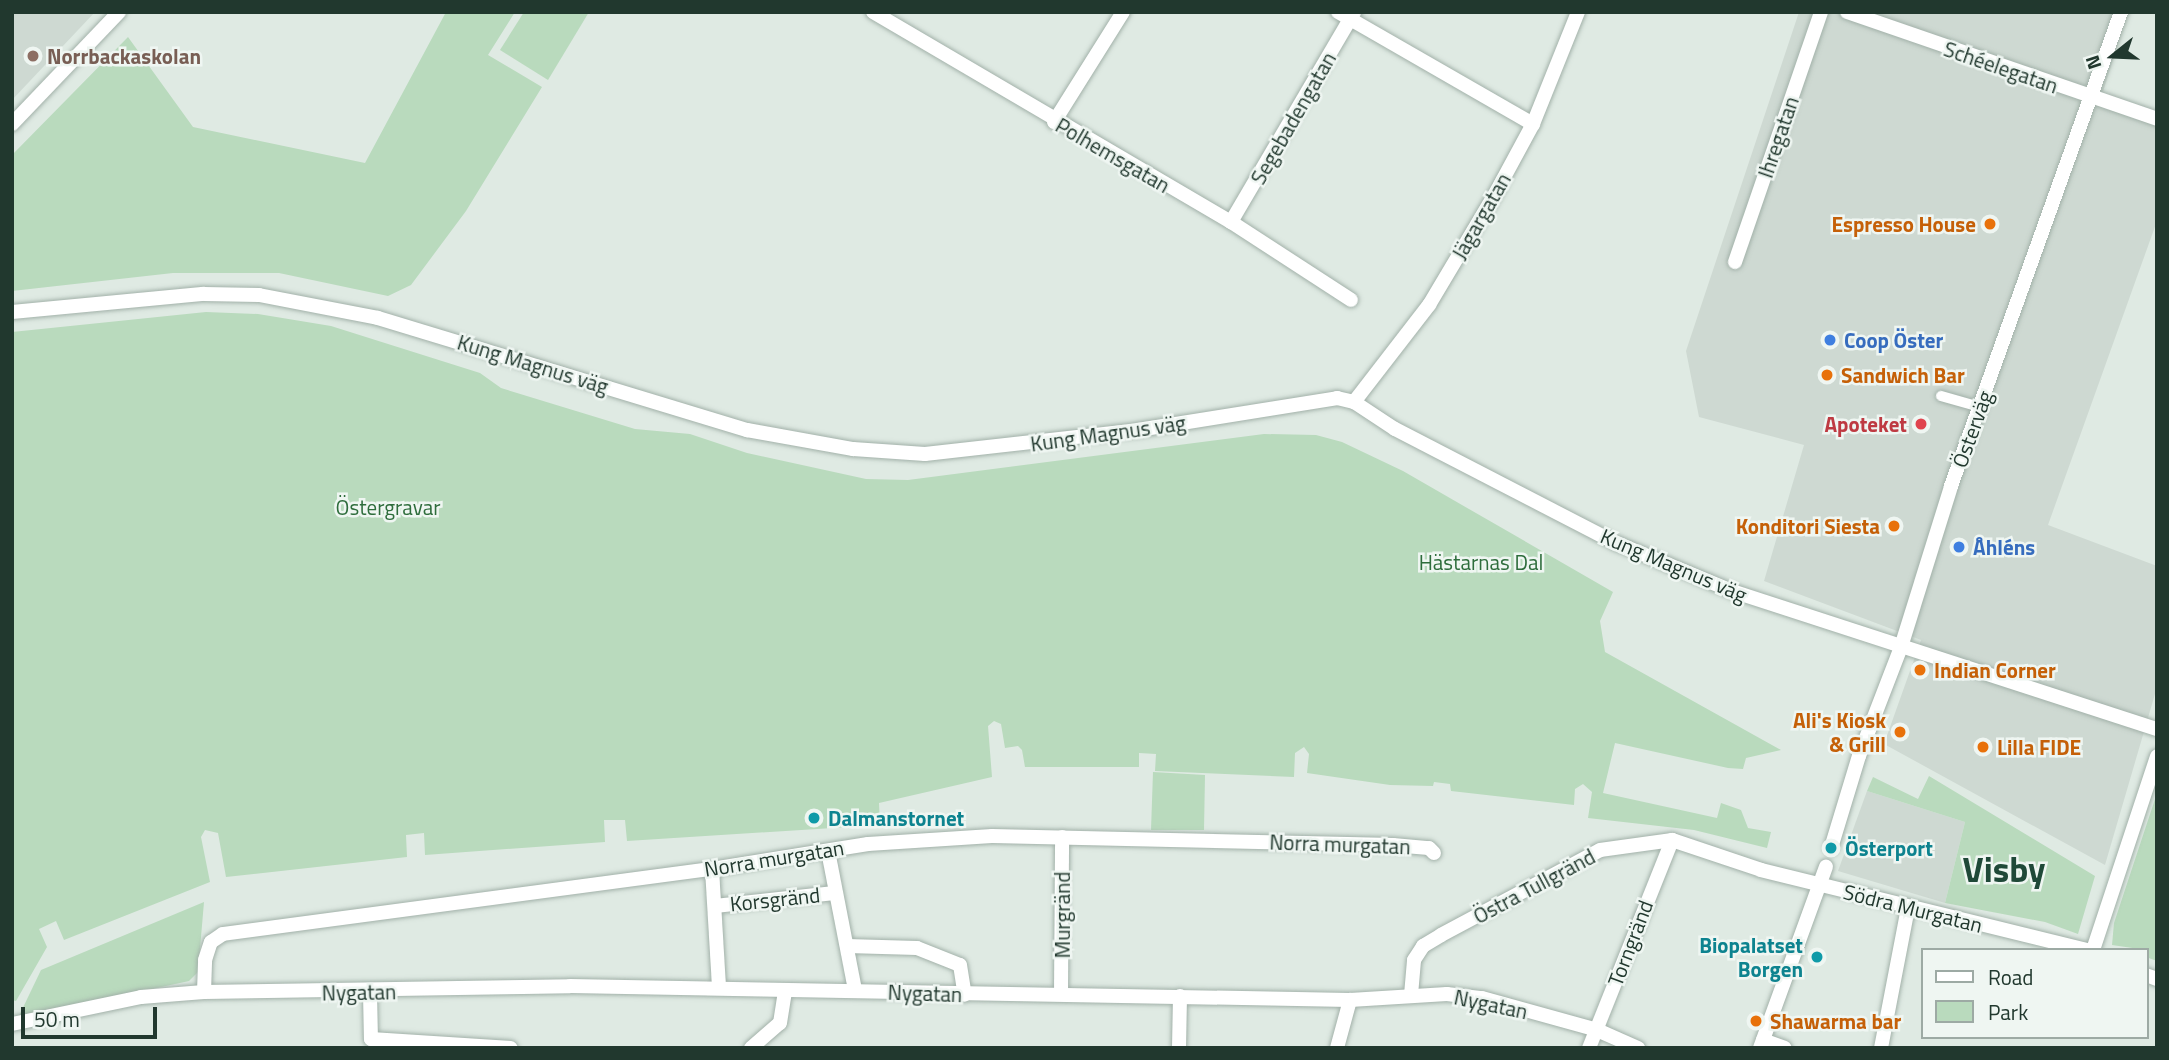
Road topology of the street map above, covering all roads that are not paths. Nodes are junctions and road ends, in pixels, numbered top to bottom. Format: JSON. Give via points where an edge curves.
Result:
{"nodes":[{"id":1,"x":119,"y":12,"type":"edge"},
{"id":2,"x":1123,"y":12,"type":"edge"},
{"id":3,"x":1578,"y":12,"type":"edge"},
{"id":4,"x":1822,"y":12,"type":"edge"},
{"id":5,"x":1847,"y":12,"type":"edge"},
{"id":6,"x":2121,"y":12,"type":"edge"},
{"id":7,"x":876,"y":13,"type":"edge"},
{"id":8,"x":1347,"y":15,"type":"edge"},
{"id":9,"x":2091,"y":98,"type":"junction"},
{"id":10,"x":2157,"y":119,"type":"edge"},
{"id":11,"x":1054,"y":122,"type":"junction"},
{"id":12,"x":12,"y":124,"type":"edge"},
{"id":13,"x":1533,"y":124,"type":"junction"},
{"id":14,"x":1231,"y":222,"type":"junction"},
{"id":15,"x":1735,"y":262,"type":"dead end"},
{"id":16,"x":1351,"y":300,"type":"dead end"},
{"id":17,"x":12,"y":312,"type":"edge"},
{"id":18,"x":1941,"y":396,"type":"dead end"},
{"id":19,"x":1354,"y":402,"type":"junction"},
{"id":20,"x":1980,"y":407,"type":"junction"},
{"id":21,"x":1901,"y":647,"type":"junction"},
{"id":22,"x":2157,"y":729,"type":"edge"},
{"id":23,"x":2157,"y":756,"type":"edge"},
{"id":24,"x":1062,"y":837,"type":"junction"},
{"id":25,"x":1672,"y":840,"type":"junction"},
{"id":26,"x":1831,"y":848,"type":"dead end"},
{"id":27,"x":828,"y":851,"type":"junction"},
{"id":28,"x":1434,"y":853,"type":"dead end"},
{"id":29,"x":1826,"y":867,"type":"dead end"},
{"id":30,"x":712,"y":869,"type":"junction"},
{"id":31,"x":1822,"y":885,"type":"junction"},
{"id":32,"x":834,"y":892,"type":"junction"},
{"id":33,"x":715,"y":906,"type":"junction"},
{"id":34,"x":1908,"y":908,"type":"junction"},
{"id":35,"x":847,"y":946,"type":"junction"},
{"id":36,"x":2078,"y":948,"type":"edge"},
{"id":37,"x":2094,"y":948,"type":"edge"},
{"id":38,"x":719,"y":988,"type":"junction"},
{"id":39,"x":785,"y":989,"type":"junction"},
{"id":40,"x":855,"y":990,"type":"junction"},
{"id":41,"x":204,"y":992,"type":"junction"},
{"id":42,"x":370,"y":993,"type":"junction"},
{"id":43,"x":1061,"y":993,"type":"junction"},
{"id":44,"x":965,"y":995,"type":"junction"},
{"id":45,"x":1411,"y":995,"type":"junction"},
{"id":46,"x":1180,"y":996,"type":"junction"},
{"id":47,"x":1350,"y":1000,"type":"junction"},
{"id":48,"x":12,"y":1024,"type":"edge"},
{"id":49,"x":1597,"y":1030,"type":"junction"},
{"id":50,"x":1762,"y":1044,"type":"edge"},
{"id":51,"x":510,"y":1048,"type":"edge"},
{"id":52,"x":751,"y":1048,"type":"edge"},
{"id":53,"x":1179,"y":1048,"type":"edge"},
{"id":54,"x":1337,"y":1048,"type":"edge"},
{"id":55,"x":1589,"y":1048,"type":"edge"},
{"id":56,"x":1638,"y":1048,"type":"edge"},
{"id":57,"x":1785,"y":1048,"type":"edge"},
{"id":58,"x":1881,"y":1048,"type":"edge"}],
"edges":[{"from":1,"to":12,"type":"street"},
{"from":2,"to":11,"type":"street"},
{"from":3,"to":13,"type":"street","name":"Jägargatan"},
{"from":4,"to":15,"type":"street","name":"Ihregatan"},
{"from":5,"to":9,"type":"street","name":"Schéelegatan"},
{"from":6,"to":9,"type":"street","name":"Österväg"},
{"from":7,"to":11,"type":"street","name":"Polhemsgatan"},
{"from":8,"to":13,"type":"street"},
{"from":8,"to":14,"type":"street","name":"Segebadengatan"},
{"from":9,"to":10,"type":"street","name":"Schéelegatan"},
{"from":9,"to":20,"type":"street","name":"Österväg"},
{"from":11,"to":14,"type":"street","name":"Polhemsgatan"},
{"from":13,"to":19,"type":"street","name":"Jägargatan","via":[[1429,305]]},
{"from":14,"to":16,"type":"street","name":"Polhemsgatan"},
{"from":17,"to":19,"type":"street","name":"Kung Magnus väg","via":[[204,294],[259,295],[378,318],[747,429],[853,449],[925,454],[1013,446],[1320,399]]},
{"from":18,"to":20,"type":"street"},
{"from":19,"to":21,"type":"street","name":"Kung Magnus väg","via":[[1395,429],[1627,548],[1732,592]]},
{"from":20,"to":21,"type":"street","name":"Österväg"},
{"from":21,"to":22,"type":"street","name":"Kung Magnus väg"},
{"from":21,"to":26,"type":"street","name":"Österväg","via":[[1858,756]]},
{"from":23,"to":37,"type":"street"},
{"from":24,"to":27,"type":"street","name":"Norra murgatan","via":[[992,836]]},
{"from":24,"to":28,"type":"street","name":"Norra murgatan","via":[[1393,845],[1429,848]]},
{"from":24,"to":43,"type":"street","name":"Murgränd"},
{"from":25,"to":31,"type":"street","name":"Östra Tullgränd"},
{"from":25,"to":45,"type":"street","name":"Östra Tullgränd","via":[[1600,850],[1441,934],[1423,946],[1415,960]]},
{"from":25,"to":49,"type":"street","name":"Torngränd"},
{"from":27,"to":30,"type":"street","name":"Norra murgatan"},
{"from":27,"to":32,"type":"street"},
{"from":29,"to":31,"type":"street"},
{"from":30,"to":33,"type":"street"},
{"from":30,"to":41,"type":"street","name":"Norra murgatan","via":[[223,934],[211,942],[205,960]]},
{"from":31,"to":34,"type":"street","name":"Södra Murgatan"},
{"from":31,"to":50,"type":"street"},
{"from":32,"to":33,"type":"street","name":"Korsgränd"},
{"from":32,"to":35,"type":"street"},
{"from":33,"to":38,"type":"street"},
{"from":34,"to":36,"type":"street","name":"Södra Murgatan"},
{"from":34,"to":58,"type":"street"},
{"from":35,"to":40,"type":"street"},
{"from":35,"to":44,"type":"street","via":[[917,948],[960,965]]},
{"from":38,"to":39,"type":"street","name":"Nygatan"},
{"from":38,"to":42,"type":"street","name":"Nygatan","via":[[570,986]]},
{"from":39,"to":40,"type":"street","name":"Nygatan"},
{"from":39,"to":52,"type":"street","via":[[780,1023]]},
{"from":40,"to":44,"type":"street","name":"Nygatan"},
{"from":41,"to":42,"type":"street","name":"Nygatan"},
{"from":41,"to":48,"type":"street","name":"Nygatan","via":[[141,997]]},
{"from":42,"to":51,"type":"street","via":[[371,1039]]},
{"from":43,"to":44,"type":"street","name":"Nygatan"},
{"from":43,"to":46,"type":"street","name":"Nygatan"},
{"from":45,"to":47,"type":"street","name":"Nygatan"},
{"from":45,"to":49,"type":"street","name":"Nygatan","via":[[1482,998]]},
{"from":46,"to":47,"type":"street","name":"Nygatan"},
{"from":46,"to":53,"type":"street"},
{"from":47,"to":54,"type":"street"},
{"from":49,"to":55,"type":"street","name":"Torngränd"},
{"from":49,"to":56,"type":"street","name":"Nygatan"},
{"from":50,"to":57,"type":"street"}]}
